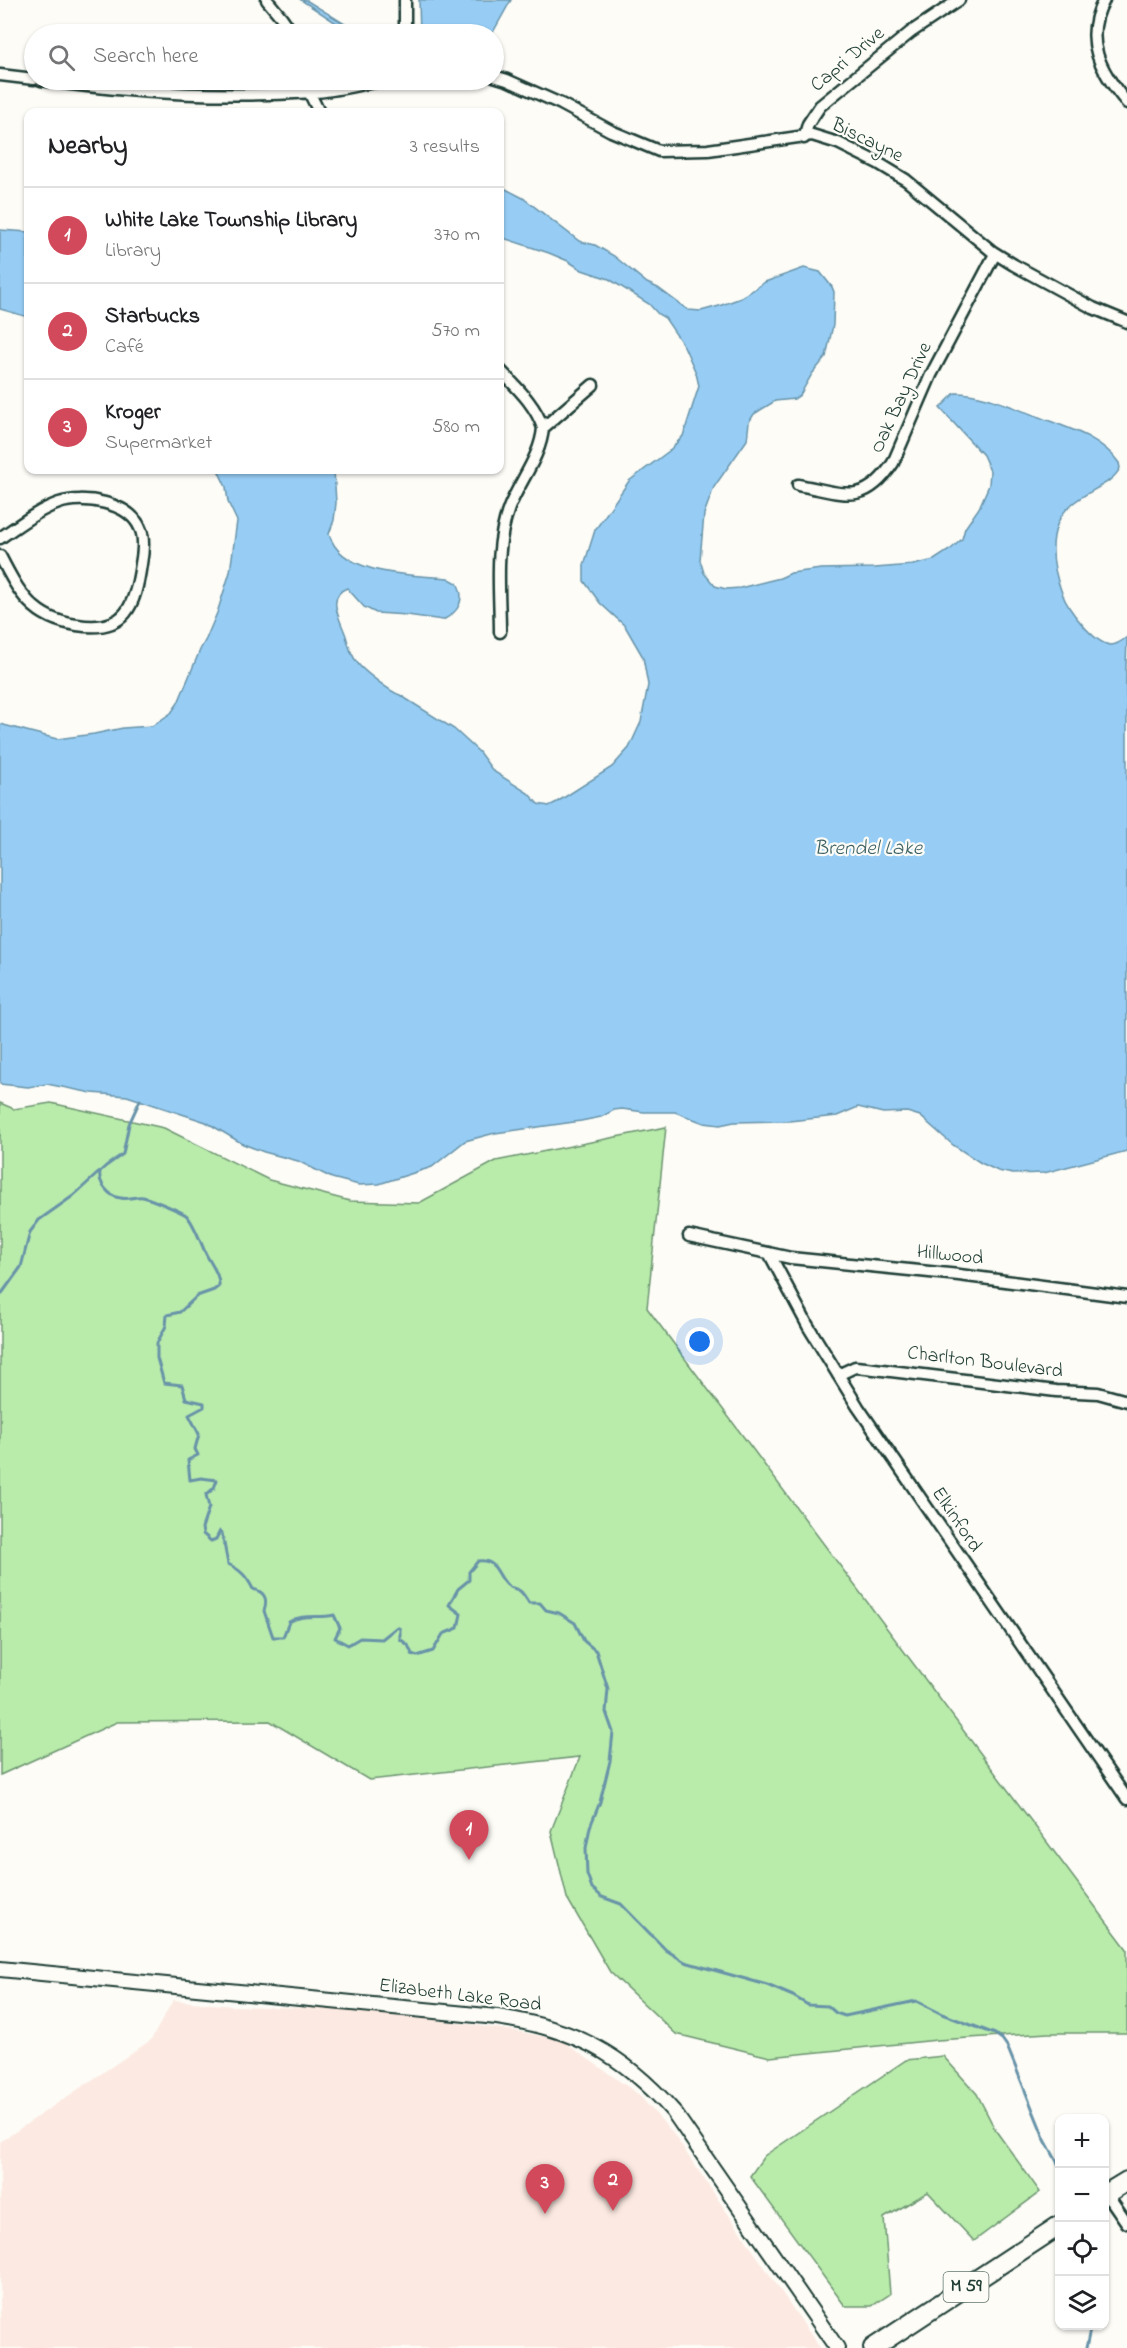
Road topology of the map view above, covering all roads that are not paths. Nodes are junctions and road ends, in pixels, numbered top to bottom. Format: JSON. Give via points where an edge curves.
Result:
{"nodes":[{"id":1,"x":267,"y":0,"type":"edge"},
{"id":2,"x":405,"y":0,"type":"edge"},
{"id":3,"x":959,"y":0,"type":"edge"},
{"id":4,"x":1104,"y":0,"type":"edge"},
{"id":5,"x":286,"y":24,"type":"edge"},
{"id":6,"x":405,"y":24,"type":"edge"},
{"id":7,"x":0,"y":75,"type":"edge"},
{"id":8,"x":24,"y":78,"type":"edge"},
{"id":9,"x":504,"y":80,"type":"edge"},
{"id":10,"x":147,"y":90,"type":"edge"},
{"id":11,"x":322,"y":90,"type":"edge"},
{"id":12,"x":309,"y":92,"type":"junction"},
{"id":13,"x":1127,"y":103,"type":"edge"},
{"id":14,"x":317,"y":108,"type":"edge"},
{"id":15,"x":804,"y":138,"type":"junction"},
{"id":16,"x":996,"y":254,"type":"junction"},
{"id":17,"x":1127,"y":322,"type":"edge"},
{"id":18,"x":504,"y":374,"type":"edge"},
{"id":19,"x":593,"y":385,"type":"dead end"},
{"id":20,"x":543,"y":428,"type":"junction"},
{"id":21,"x":798,"y":485,"type":"dead end"},
{"id":22,"x":0,"y":538,"type":"edge"},
{"id":23,"x":0,"y":556,"type":"edge"},
{"id":24,"x":500,"y":632,"type":"dead end"},
{"id":25,"x":689,"y":1236,"type":"dead end"},
{"id":26,"x":769,"y":1253,"type":"junction"},
{"id":27,"x":1127,"y":1297,"type":"edge"},
{"id":28,"x":838,"y":1375,"type":"junction"},
{"id":29,"x":1127,"y":1401,"type":"edge"},
{"id":30,"x":1127,"y":1799,"type":"edge"},
{"id":31,"x":0,"y":1969,"type":"edge"},
{"id":32,"x":1127,"y":2181,"type":"edge"},
{"id":33,"x":1109,"y":2193,"type":"edge"},
{"id":34,"x":1109,"y":2199,"type":"edge"},
{"id":35,"x":1127,"y":2223,"type":"edge"},
{"id":36,"x":1055,"y":2228,"type":"edge"},
{"id":37,"x":837,"y":2348,"type":"edge"},
{"id":38,"x":873,"y":2348,"type":"edge"}],
"edges":[{"from":1,"to":5,"type":"street"},
{"from":2,"to":6,"type":"street"},
{"from":3,"to":15,"type":"street","name":"Capri Drive","via":[[911,32],[820,106]]},
{"from":4,"to":13,"type":"street","via":[[1095,23],[1096,51],[1107,78]]},
{"from":7,"to":8,"type":"street"},
{"from":9,"to":15,"type":"street","name":"Biscayne","via":[[659,151],[708,150]]},
{"from":10,"to":12,"type":"street"},
{"from":11,"to":12,"type":"street"},
{"from":12,"to":14,"type":"street"},
{"from":15,"to":16,"type":"street","name":"Biscayne","via":[[812,135],[838,143],[878,163],[906,180]]},
{"from":16,"to":17,"type":"street","name":"Biscayne","via":[[1058,290]]},
{"from":16,"to":21,"type":"street","name":"Oak Bay Drive","via":[[931,375],[886,474],[860,494]]},
{"from":18,"to":20,"type":"street","via":[[538,413]]},
{"from":19,"to":20,"type":"street"},
{"from":20,"to":24,"type":"street","via":[[543,436],[509,508],[499,543]]},
{"from":22,"to":23,"type":"street","via":[[40,512],[84,499],[106,502],[128,513],[141,528],[143,548],[134,601],[125,615],[90,627],[59,623],[39,613],[23,595]]},
{"from":25,"to":26,"type":"street","name":"Hillwood"},
{"from":26,"to":27,"type":"street","name":"Hillwood"},
{"from":26,"to":28,"type":"street","name":"Elkinford"},
{"from":28,"to":29,"type":"street","name":"Charlton Boulevard","via":[[855,1367],[878,1369],[1098,1393]]},
{"from":28,"to":30,"type":"street","name":"Elkinford"},
{"from":31,"to":37,"type":"street","name":"Elizabeth Lake Road","via":[[497,2017],[538,2024],[577,2037],[627,2065],[673,2111]]},
{"from":32,"to":33,"type":"highway"},
{"from":34,"to":35,"type":"street"},
{"from":36,"to":38,"type":"highway","number":"M 59"}]}
